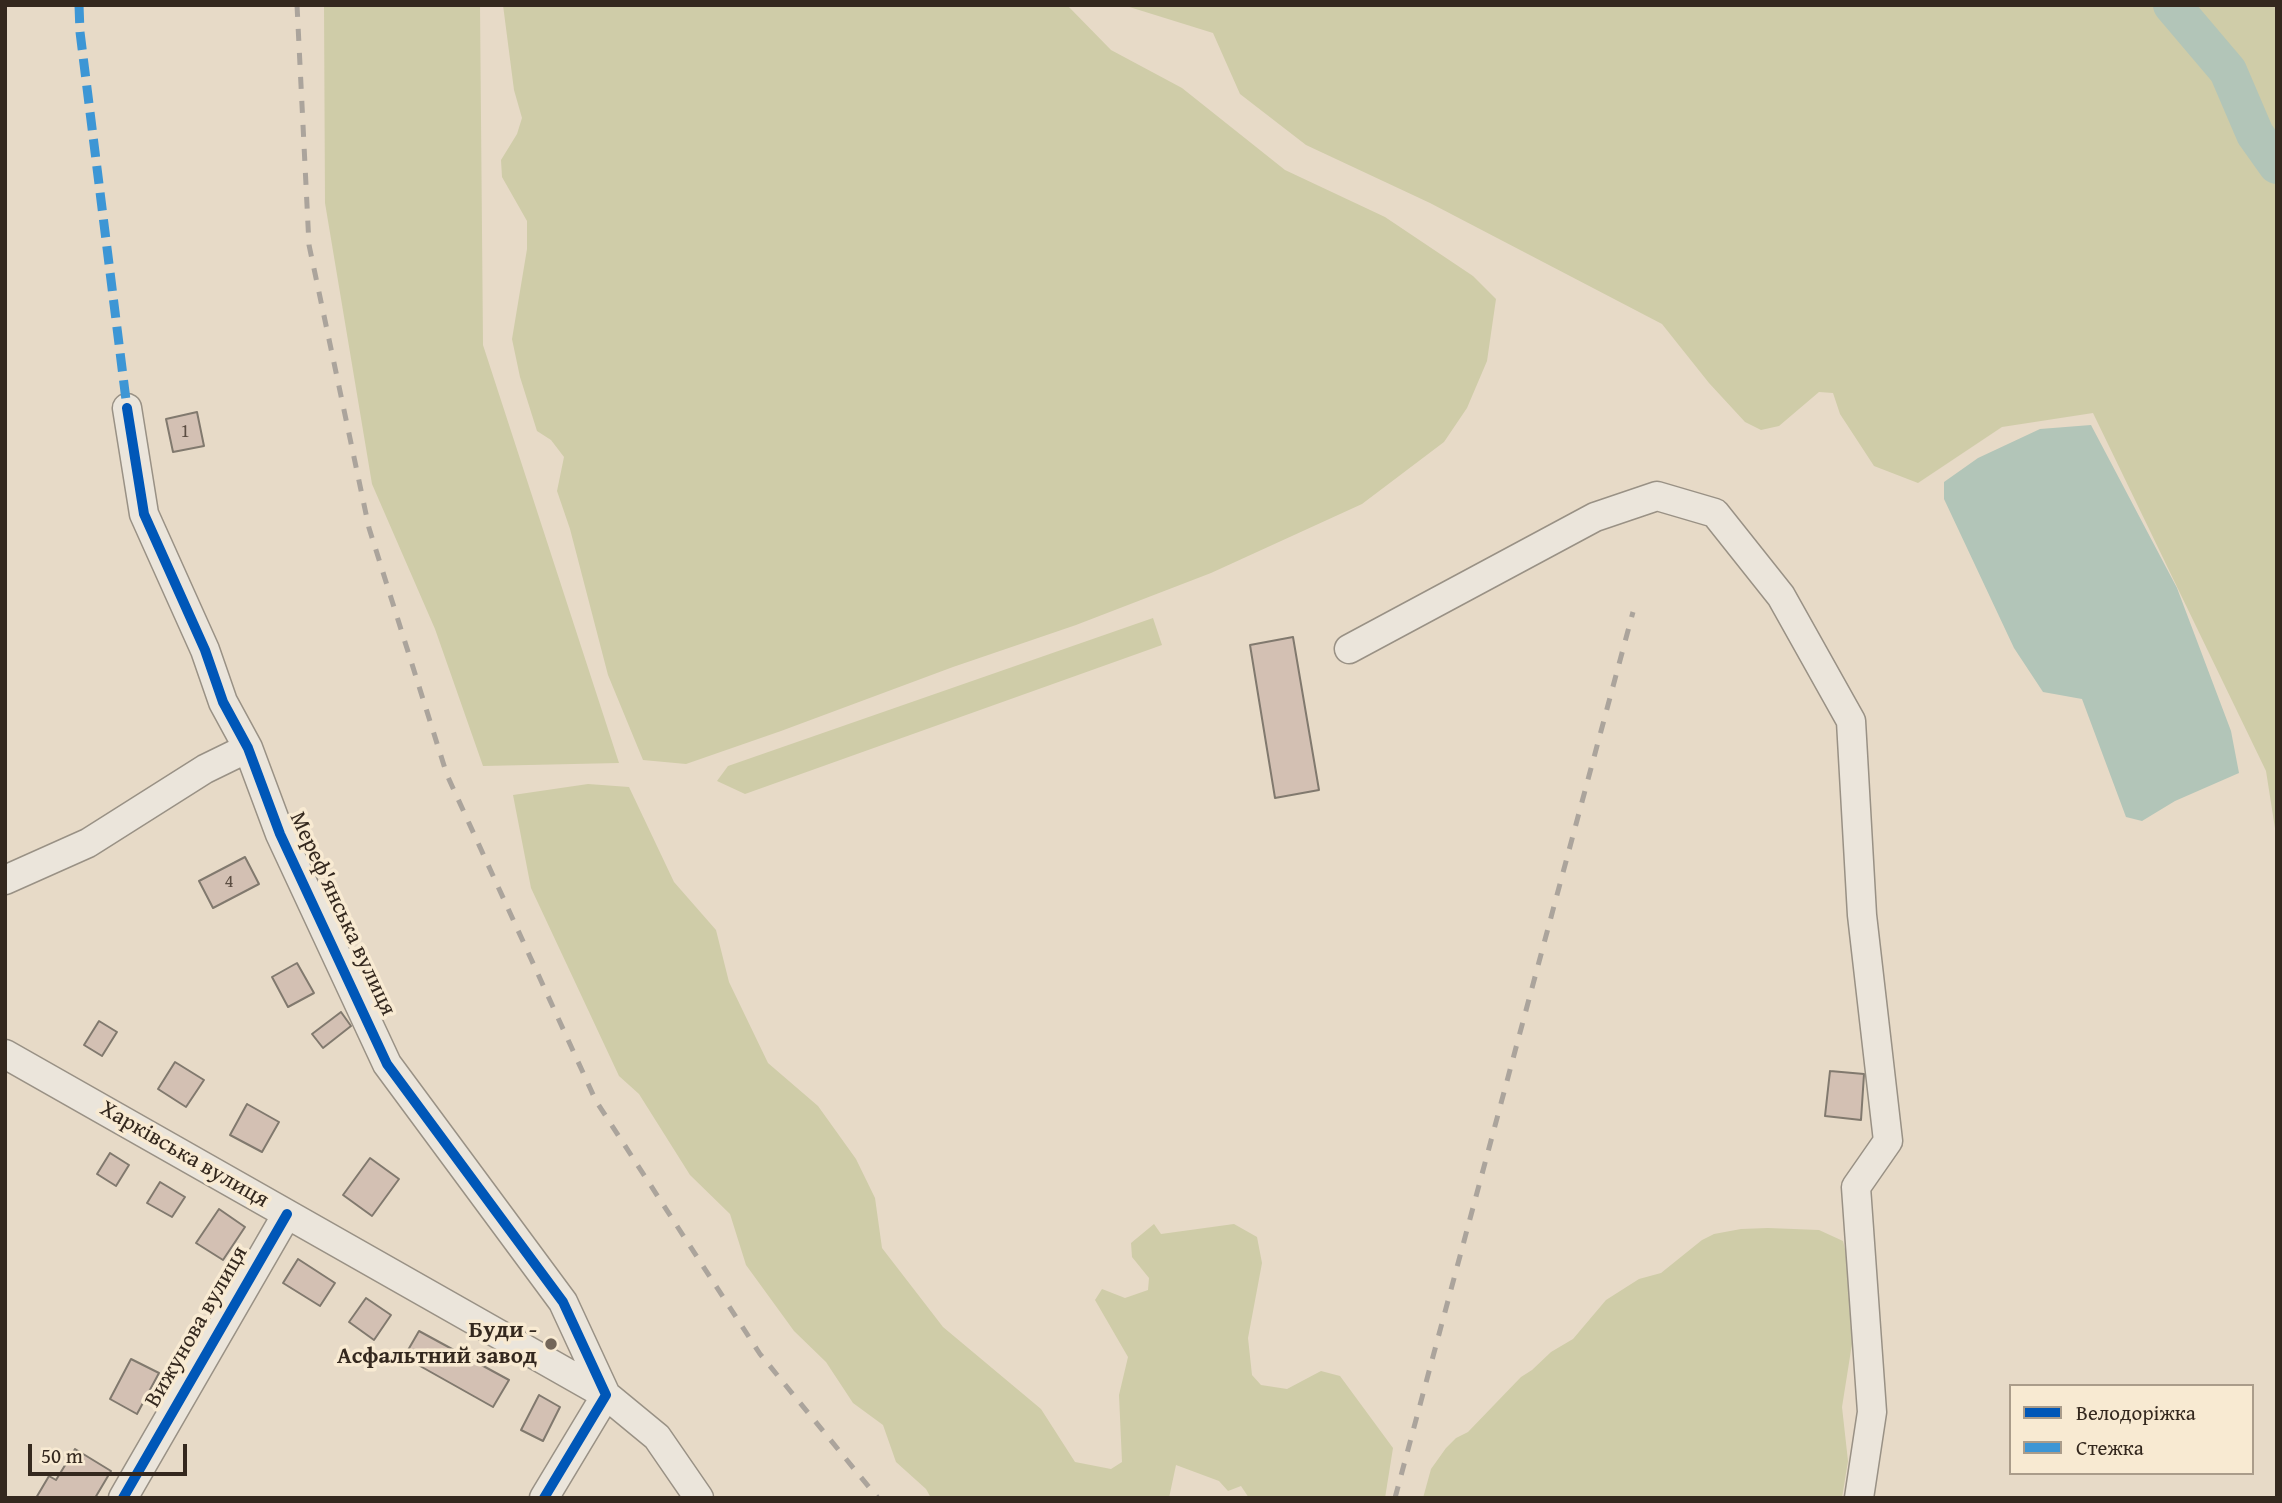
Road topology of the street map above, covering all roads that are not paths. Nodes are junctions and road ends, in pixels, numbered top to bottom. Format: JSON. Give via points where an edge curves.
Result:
{"nodes":[{"id":1,"x":127,"y":408,"type":"dead end"},
{"id":2,"x":1349,"y":649,"type":"dead end"},
{"id":3,"x":248,"y":748,"type":"junction"},
{"id":4,"x":5,"y":880,"type":"edge"},
{"id":5,"x":5,"y":1054,"type":"edge"},
{"id":6,"x":287,"y":1214,"type":"junction"},
{"id":7,"x":606,"y":1395,"type":"junction"},
{"id":8,"x":123,"y":1498,"type":"edge"},
{"id":9,"x":544,"y":1498,"type":"edge"},
{"id":10,"x":699,"y":1498,"type":"edge"},
{"id":11,"x":1859,"y":1498,"type":"edge"}],
"edges":[{"from":1,"to":3,"type":"street","name":"Мереф'янська вулиця","via":[[144,514],[205,650],[223,702]]},
{"from":2,"to":11,"type":"street","via":[[1595,517],[1657,496],[1715,513],[1781,596],[1851,721],[1862,915],[1888,1141],[1856,1187],[1872,1412]]},
{"from":3,"to":4,"type":"street","via":[[205,769],[88,844]]},
{"from":3,"to":7,"type":"street","name":"Мереф'янська вулиця","via":[[280,834],[387,1064],[563,1302]]},
{"from":5,"to":6,"type":"street","name":"Харківська вулиця"},
{"from":6,"to":7,"type":"street","name":"Харківська вулиця"},
{"from":6,"to":8,"type":"street","name":"Вижунова вулиця"},
{"from":7,"to":9,"type":"street"},
{"from":7,"to":10,"type":"street","name":"Харківська вулиця","via":[[657,1437]]}]}
